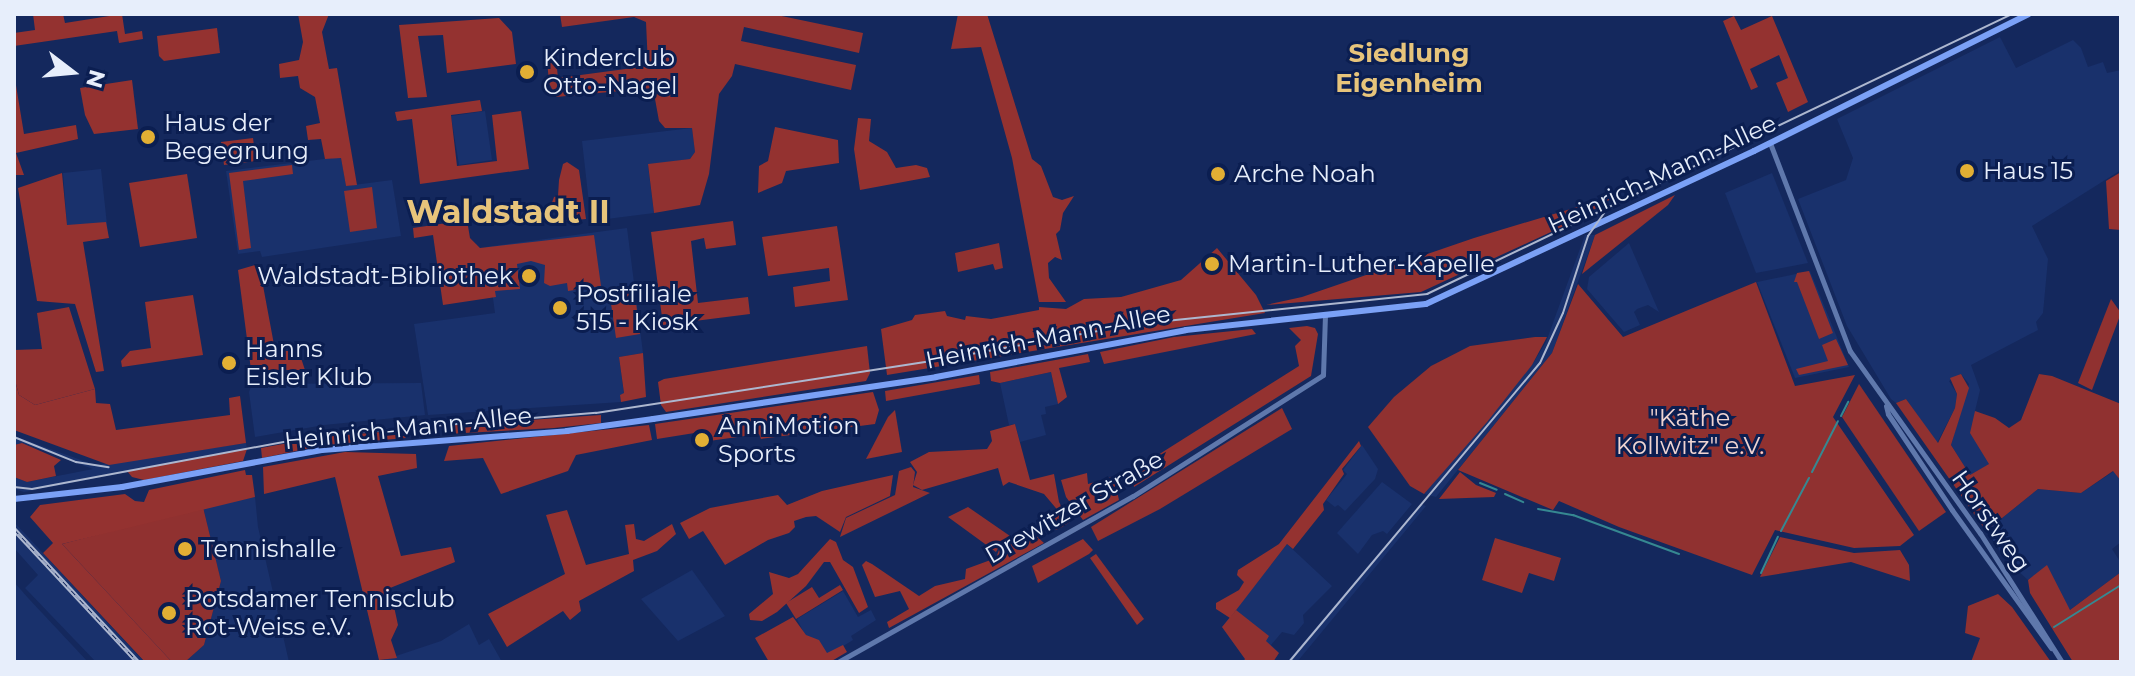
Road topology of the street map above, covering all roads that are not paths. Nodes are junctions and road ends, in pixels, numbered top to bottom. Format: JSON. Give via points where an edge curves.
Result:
{"nodes":[{"id":1,"x":2029,"y":14,"type":"edge"},
{"id":2,"x":1770,"y":143,"type":"junction"},
{"id":3,"x":1325,"y":315,"type":"junction"},
{"id":4,"x":14,"y":499,"type":"edge"},
{"id":5,"x":838,"y":662,"type":"edge"},
{"id":6,"x":2061,"y":662,"type":"edge"}],
"edges":[{"from":1,"to":2,"type":"main road","name":"Heinrich-Mann-Allee"},
{"from":2,"to":3,"type":"main road","name":"Heinrich-Mann-Allee","via":[[1442,298],[1414,307]]},
{"from":2,"to":6,"type":"street","name":"Horstweg","via":[[1842,334],[1952,510]]},
{"from":3,"to":4,"type":"main road","name":"Heinrich-Mann-Allee","via":[[1186,330],[936,377],[641,421],[322,450],[122,487]]},
{"from":3,"to":5,"type":"street","name":"Drewitzer Straße","via":[[1323,375],[1133,496]]}]}
